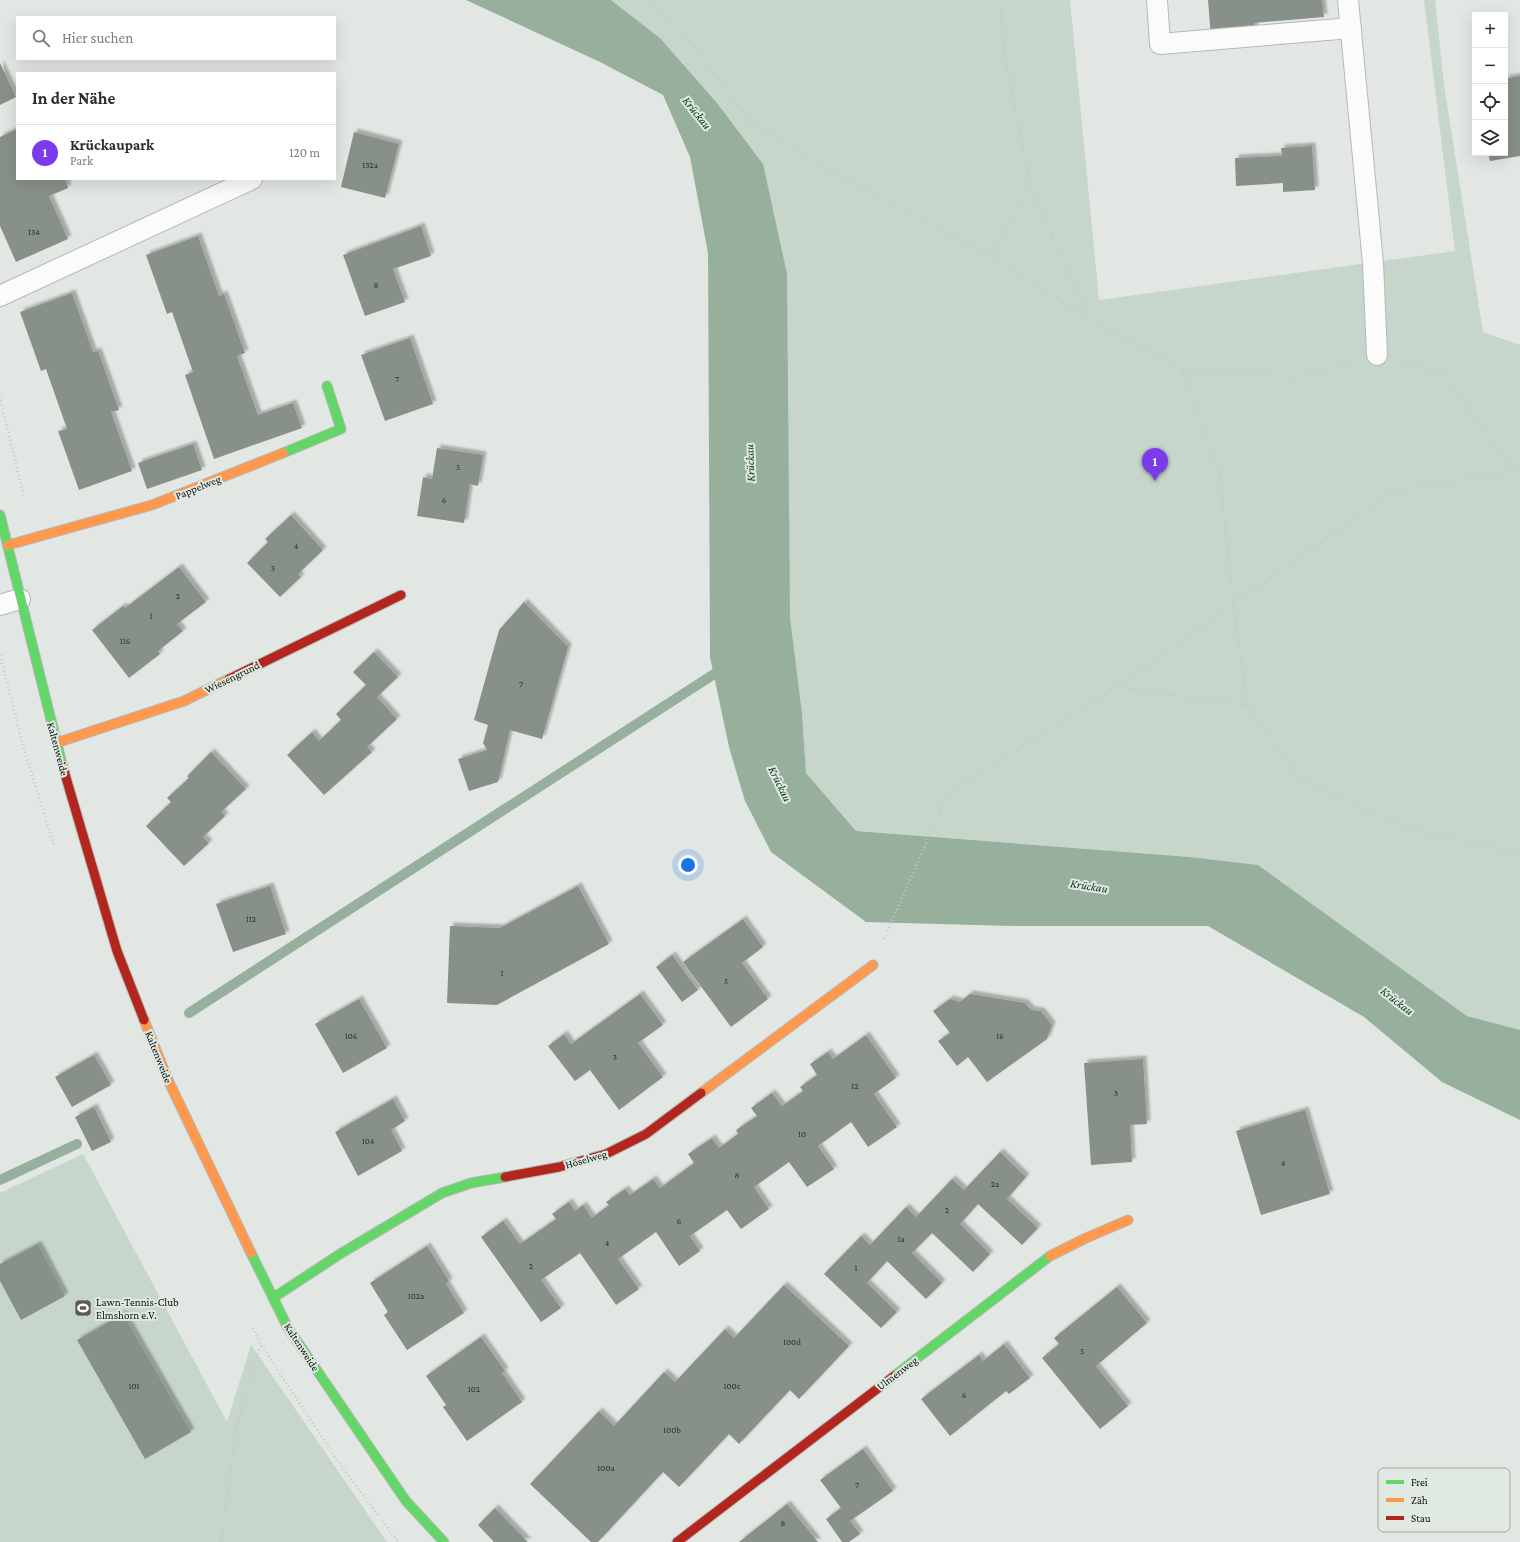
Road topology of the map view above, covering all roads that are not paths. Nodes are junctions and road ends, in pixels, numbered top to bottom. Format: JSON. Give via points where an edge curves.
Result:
{"nodes":[{"id":1,"x":1157,"y":0,"type":"edge"},
{"id":2,"x":1348,"y":0,"type":"edge"},
{"id":3,"x":1351,"y":28,"type":"junction"},
{"id":4,"x":250,"y":180,"type":"edge"},
{"id":5,"x":0,"y":296,"type":"edge"},
{"id":6,"x":1377,"y":354,"type":"road end"},
{"id":7,"x":327,"y":386,"type":"dead end"},
{"id":8,"x":0,"y":515,"type":"edge"},
{"id":9,"x":8,"y":545,"type":"junction"},
{"id":10,"x":401,"y":595,"type":"dead end"},
{"id":11,"x":20,"y":600,"type":"junction"},
{"id":12,"x":0,"y":605,"type":"edge"},
{"id":13,"x":56,"y":743,"type":"junction"},
{"id":14,"x":873,"y":965,"type":"road end"},
{"id":15,"x":1128,"y":1220,"type":"dead end"},
{"id":16,"x":273,"y":1298,"type":"junction"},
{"id":17,"x":444,"y":1542,"type":"edge"},
{"id":18,"x":677,"y":1542,"type":"edge"}],
"edges":[{"from":1,"to":3,"type":"lane","via":[[1160,44]]},
{"from":2,"to":3,"type":"lane"},
{"from":3,"to":6,"type":"lane","via":[[1373,263]]},
{"from":4,"to":5,"type":"lane"},
{"from":7,"to":9,"type":"street","name":"Pappelweg","via":[[341,429],[152,505]]},
{"from":8,"to":9,"type":"street","name":"Kaltenweide"},
{"from":9,"to":11,"type":"street","name":"Kaltenweide"},
{"from":10,"to":13,"type":"street","name":"Wiesengrund","via":[[184,700]]},
{"from":11,"to":12,"type":"lane"},
{"from":11,"to":13,"type":"street","name":"Kaltenweide"},
{"from":13,"to":16,"type":"street","name":"Kaltenweide","via":[[116,951],[168,1080]]},
{"from":14,"to":16,"type":"street","name":"Höselweg","via":[[646,1134],[606,1154],[558,1167],[471,1183],[442,1193],[340,1254]]},
{"from":15,"to":18,"type":"street","name":"Ulmenweg","via":[[1048,1258]]},
{"from":16,"to":17,"type":"street","name":"Kaltenweide","via":[[288,1328],[406,1501]]}]}
